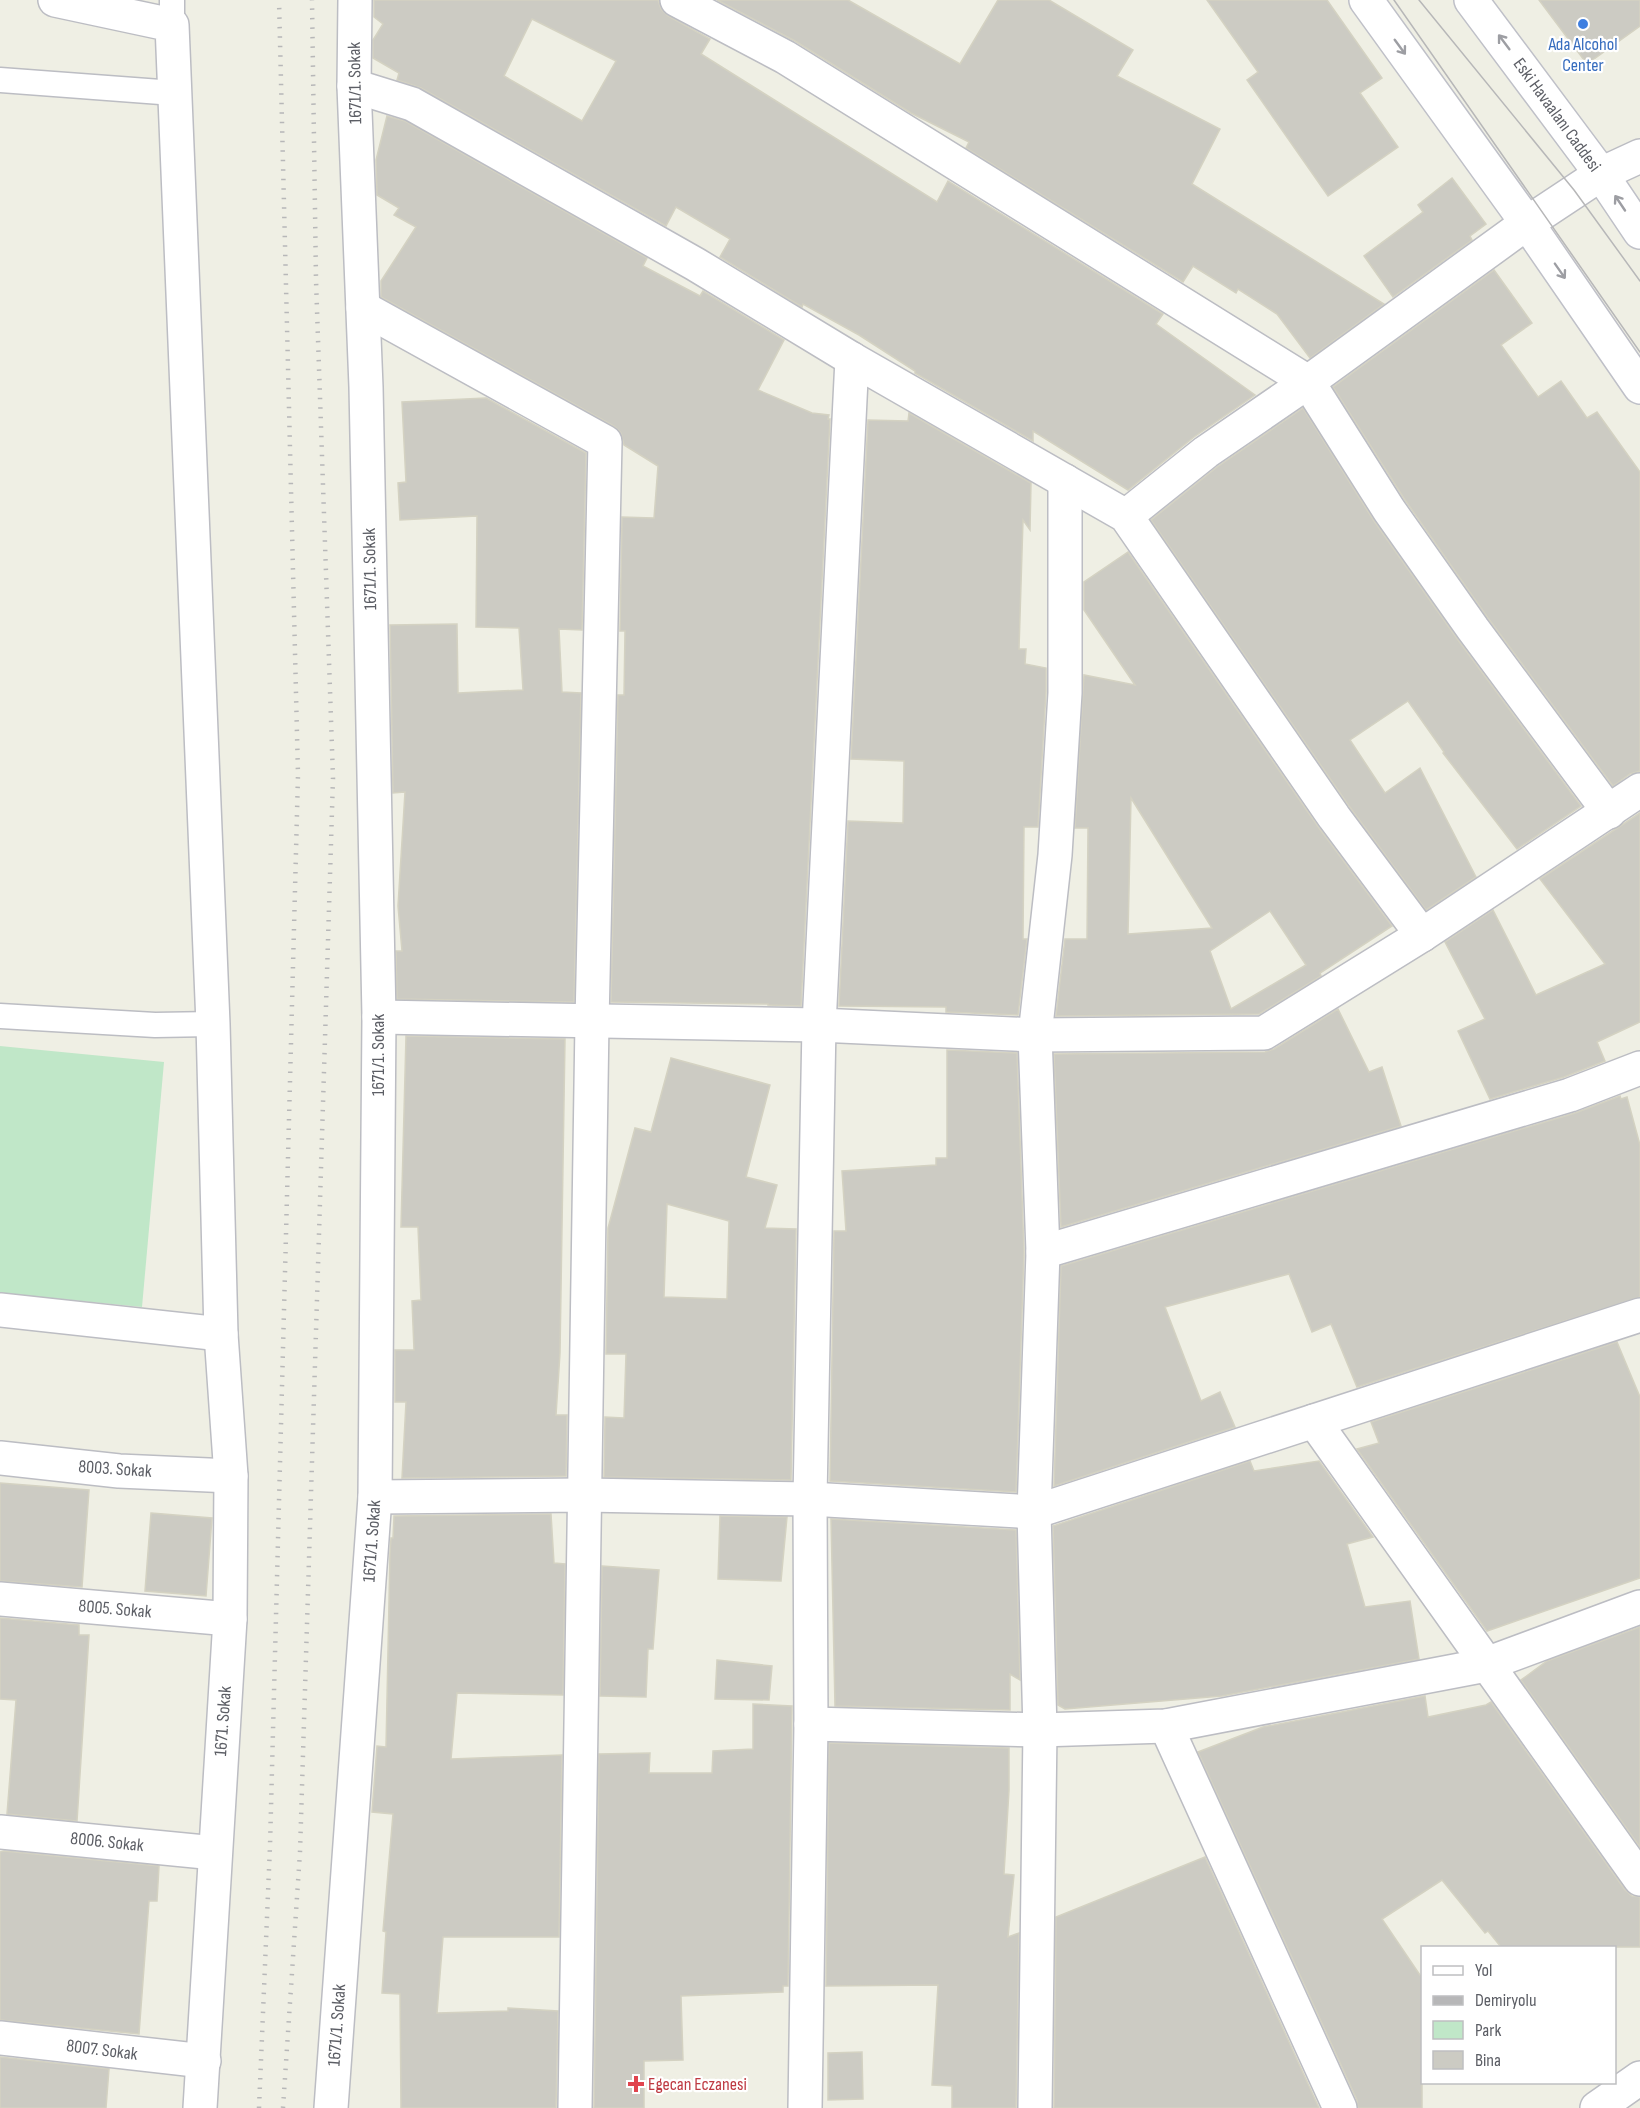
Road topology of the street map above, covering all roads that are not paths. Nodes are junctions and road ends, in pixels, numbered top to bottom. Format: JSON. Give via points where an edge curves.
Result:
{"nodes":[{"id":1,"x":55,"y":0,"type":"edge"},
{"id":2,"x":355,"y":0,"type":"edge"},
{"id":3,"x":677,"y":0,"type":"edge"},
{"id":4,"x":1366,"y":0,"type":"edge"},
{"id":5,"x":1471,"y":0,"type":"edge"},
{"id":6,"x":172,"y":12,"type":"edge"},
{"id":7,"x":0,"y":80,"type":"edge"},
{"id":8,"x":354,"y":86,"type":"junction"},
{"id":9,"x":174,"y":93,"type":"junction"},
{"id":10,"x":1640,"y":156,"type":"edge"},
{"id":11,"x":1601,"y":174,"type":"junction"},
{"id":12,"x":1527,"y":223,"type":"junction"},
{"id":13,"x":1640,"y":232,"type":"edge"},
{"id":14,"x":363,"y":308,"type":"junction"},
{"id":15,"x":852,"y":359,"type":"junction"},
{"id":16,"x":1308,"y":382,"type":"junction"},
{"id":17,"x":1640,"y":387,"type":"edge"},
{"id":18,"x":1065,"y":481,"type":"junction"},
{"id":19,"x":1126,"y":516,"type":"junction"},
{"id":20,"x":1640,"y":790,"type":"edge"},
{"id":21,"x":1609,"y":812,"type":"junction"},
{"id":22,"x":1422,"y":935,"type":"junction"},
{"id":23,"x":0,"y":1016,"type":"edge"},
{"id":24,"x":379,"y":1017,"type":"junction"},
{"id":25,"x":592,"y":1022,"type":"junction"},
{"id":26,"x":213,"y":1024,"type":"junction"},
{"id":27,"x":819,"y":1025,"type":"junction"},
{"id":28,"x":1035,"y":1035,"type":"junction"},
{"id":29,"x":1640,"y":1068,"type":"edge"},
{"id":30,"x":1043,"y":1252,"type":"junction"},
{"id":31,"x":0,"y":1310,"type":"edge"},
{"id":32,"x":1640,"y":1315,"type":"edge"},
{"id":33,"x":221,"y":1334,"type":"junction"},
{"id":34,"x":1314,"y":1421,"type":"junction"},
{"id":35,"x":0,"y":1458,"type":"edge"},
{"id":36,"x":231,"y":1476,"type":"junction"},
{"id":37,"x":584,"y":1495,"type":"junction"},
{"id":38,"x":375,"y":1497,"type":"junction"},
{"id":39,"x":810,"y":1499,"type":"junction"},
{"id":40,"x":1034,"y":1512,"type":"junction"},
{"id":41,"x":0,"y":1599,"type":"edge"},
{"id":42,"x":1640,"y":1607,"type":"edge"},
{"id":43,"x":230,"y":1619,"type":"junction"},
{"id":44,"x":1486,"y":1665,"type":"junction"},
{"id":45,"x":811,"y":1724,"type":"junction"},
{"id":46,"x":1166,"y":1726,"type":"junction"},
{"id":47,"x":1040,"y":1730,"type":"junction"},
{"id":48,"x":0,"y":1832,"type":"edge"},
{"id":49,"x":215,"y":1853,"type":"junction"},
{"id":50,"x":1640,"y":1879,"type":"edge"},
{"id":51,"x":0,"y":2038,"type":"edge"},
{"id":52,"x":204,"y":2061,"type":"junction"},
{"id":53,"x":1640,"y":2078,"type":"edge"},
{"id":54,"x":201,"y":2108,"type":"edge"},
{"id":55,"x":331,"y":2108,"type":"edge"},
{"id":56,"x":575,"y":2108,"type":"edge"},
{"id":57,"x":805,"y":2108,"type":"edge"},
{"id":58,"x":1035,"y":2108,"type":"edge"},
{"id":59,"x":1340,"y":2108,"type":"edge"},
{"id":60,"x":1597,"y":2108,"type":"edge"}],
"edges":[{"from":1,"to":6,"type":"street"},
{"from":2,"to":8,"type":"street","name":"1671/1. Sokak"},
{"from":3,"to":16,"type":"street","via":[[785,57]]},
{"from":4,"to":12,"type":"street","one_way":true},
{"from":11,"to":5,"type":"street","name":"Eski Havaalanı Caddesi","one_way":true},
{"from":6,"to":9,"type":"street","name":"1671. Sokak"},
{"from":7,"to":9,"type":"lane"},
{"from":8,"to":14,"type":"street","name":"1671/1. Sokak"},
{"from":8,"to":15,"type":"street","via":[[412,104],[695,264]]},
{"from":9,"to":26,"type":"street","name":"1671. Sokak"},
{"from":10,"to":11,"type":"street"},
{"from":11,"to":12,"type":"street"},
{"from":13,"to":11,"type":"street","name":"Eski Havaalanı Caddesi","one_way":true},
{"from":12,"to":16,"type":"street"},
{"from":12,"to":17,"type":"street","one_way":true},
{"from":14,"to":24,"type":"street","name":"1671/1. Sokak"},
{"from":14,"to":25,"type":"street","via":[[605,442]]},
{"from":15,"to":18,"type":"street"},
{"from":15,"to":27,"type":"street"},
{"from":16,"to":19,"type":"street","via":[[1206,452]]},
{"from":16,"to":21,"type":"street","via":[[1389,510]]},
{"from":18,"to":19,"type":"street"},
{"from":18,"to":28,"type":"street","via":[[1065,693],[1055,855]]},
{"from":19,"to":22,"type":"street","via":[[1334,817]]},
{"from":20,"to":21,"type":"street"},
{"from":21,"to":22,"type":"street"},
{"from":22,"to":28,"type":"street","via":[[1264,1033]]},
{"from":23,"to":26,"type":"lane","via":[[155,1025]]},
{"from":24,"to":25,"type":"street"},
{"from":24,"to":38,"type":"street","name":"1671/1. Sokak"},
{"from":25,"to":27,"type":"street"},
{"from":25,"to":37,"type":"street"},
{"from":26,"to":33,"type":"street","name":"1671. Sokak"},
{"from":27,"to":28,"type":"street"},
{"from":27,"to":39,"type":"street"},
{"from":28,"to":30,"type":"street"},
{"from":29,"to":30,"type":"street","via":[[1570,1095]]},
{"from":30,"to":40,"type":"street"},
{"from":31,"to":33,"type":"street"},
{"from":32,"to":34,"type":"street"},
{"from":33,"to":36,"type":"street","name":"1671. Sokak"},
{"from":34,"to":40,"type":"street"},
{"from":34,"to":44,"type":"street"},
{"from":35,"to":36,"type":"street","name":"8003. Sokak","via":[[119,1471]]},
{"from":36,"to":43,"type":"street","name":"1671. Sokak"},
{"from":37,"to":38,"type":"street"},
{"from":37,"to":39,"type":"street"},
{"from":37,"to":56,"type":"street"},
{"from":38,"to":55,"type":"street","name":"1671/1. Sokak"},
{"from":39,"to":40,"type":"street"},
{"from":39,"to":45,"type":"street"},
{"from":40,"to":47,"type":"street"},
{"from":41,"to":43,"type":"street","name":"8005. Sokak"},
{"from":42,"to":44,"type":"street"},
{"from":43,"to":49,"type":"street","name":"1671. Sokak"},
{"from":44,"to":46,"type":"street"},
{"from":44,"to":50,"type":"street"},
{"from":45,"to":47,"type":"street"},
{"from":45,"to":57,"type":"street"},
{"from":46,"to":47,"type":"street"},
{"from":46,"to":59,"type":"street"},
{"from":47,"to":58,"type":"street"},
{"from":48,"to":49,"type":"street","name":"8006. Sokak"},
{"from":49,"to":52,"type":"street","name":"1671. Sokak"},
{"from":51,"to":52,"type":"street","name":"8007. Sokak"},
{"from":52,"to":54,"type":"street","name":"1671. Sokak"},
{"from":53,"to":60,"type":"street"}]}
